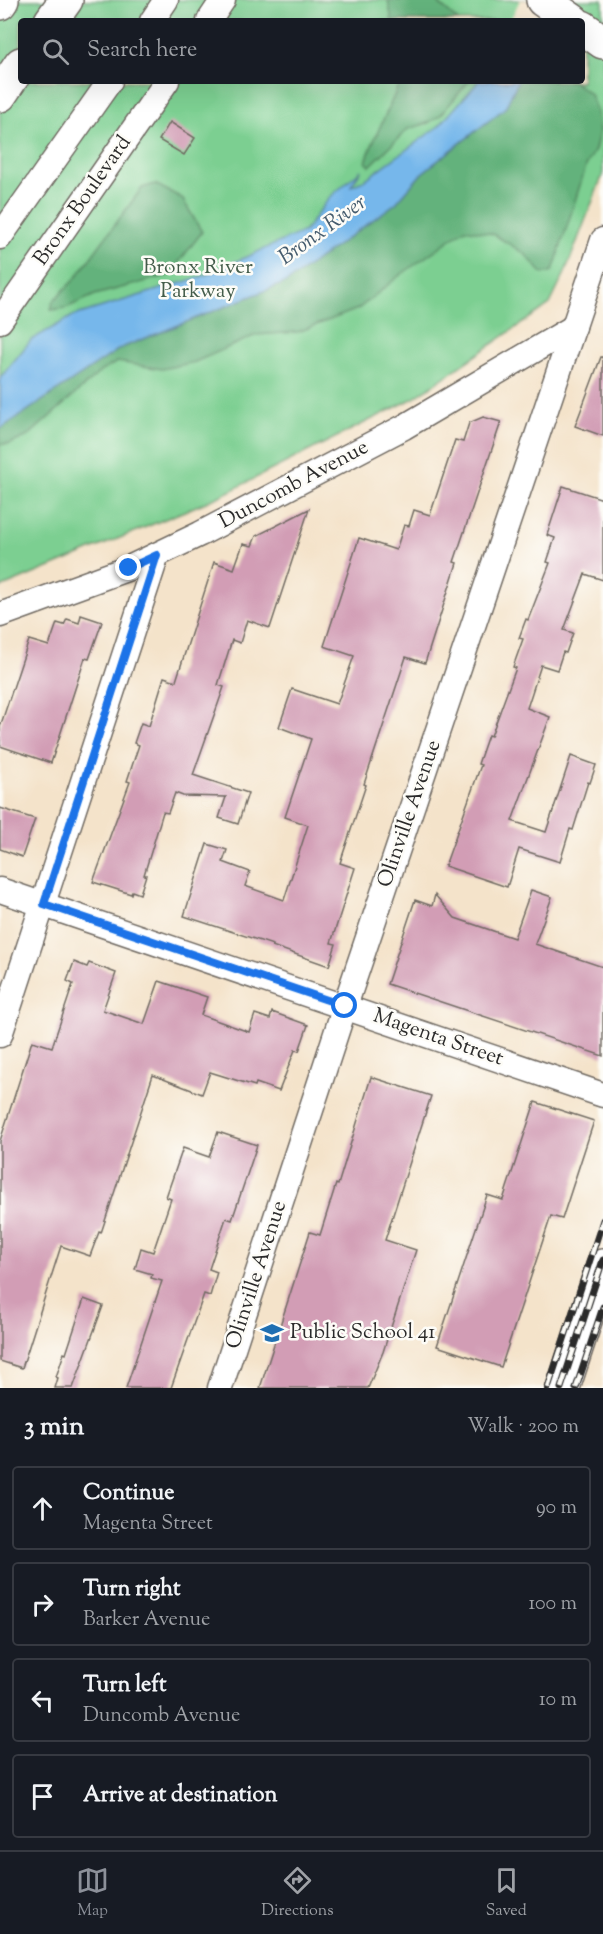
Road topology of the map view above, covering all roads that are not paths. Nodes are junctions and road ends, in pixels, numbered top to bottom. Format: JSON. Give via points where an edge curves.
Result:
{"nodes":[{"id":1,"x":66,"y":0,"type":"edge"},
{"id":2,"x":166,"y":0,"type":"edge"},
{"id":3,"x":223,"y":0,"type":"edge"},
{"id":4,"x":543,"y":0,"type":"edge"},
{"id":5,"x":53,"y":18,"type":"edge"},
{"id":6,"x":154,"y":18,"type":"edge"},
{"id":7,"x":210,"y":18,"type":"edge"},
{"id":8,"x":569,"y":18,"type":"edge"},
{"id":9,"x":18,"y":68,"type":"edge"},
{"id":10,"x":108,"y":84,"type":"edge"},
{"id":11,"x":165,"y":84,"type":"edge"},
{"id":12,"x":0,"y":94,"type":"edge"},
{"id":13,"x":0,"y":237,"type":"edge"},
{"id":14,"x":603,"y":240,"type":"edge"},
{"id":15,"x":0,"y":321,"type":"edge"},
{"id":16,"x":574,"y":327,"type":"junction"},
{"id":17,"x":157,"y":555,"type":"junction"},
{"id":18,"x":0,"y":615,"type":"edge"},
{"id":19,"x":0,"y":890,"type":"edge"},
{"id":20,"x":44,"y":904,"type":"junction"},
{"id":21,"x":345,"y":1006,"type":"junction"},
{"id":22,"x":0,"y":1035,"type":"edge"},
{"id":23,"x":603,"y":1095,"type":"edge"},
{"id":24,"x":603,"y":1266,"type":"edge"},
{"id":25,"x":220,"y":1388,"type":"edge"},
{"id":26,"x":563,"y":1388,"type":"edge"}],
"edges":[{"from":1,"to":5,"type":"main road"},
{"from":2,"to":6,"type":"street"},
{"from":3,"to":7,"type":"street"},
{"from":4,"to":8,"type":"main road"},
{"from":9,"to":12,"type":"main road"},
{"from":10,"to":13,"type":"street"},
{"from":11,"to":15,"type":"street","name":"Bronx Boulevard"},
{"from":14,"to":16,"type":"street","name":"Olinville Avenue"},
{"from":16,"to":17,"type":"street","name":"Duncomb Avenue","via":[[404,427]]},
{"from":16,"to":21,"type":"street","name":"Olinville Avenue"},
{"from":17,"to":18,"type":"street","name":"Duncomb Avenue","via":[[100,580]]},
{"from":17,"to":20,"type":"street"},
{"from":19,"to":20,"type":"street","name":"Magenta Street"},
{"from":20,"to":21,"type":"street","name":"Magenta Street"},
{"from":20,"to":22,"type":"street"},
{"from":21,"to":23,"type":"street","name":"Magenta Street"},
{"from":21,"to":25,"type":"street","name":"Olinville Avenue"},
{"from":24,"to":26,"type":"main road"}]}
